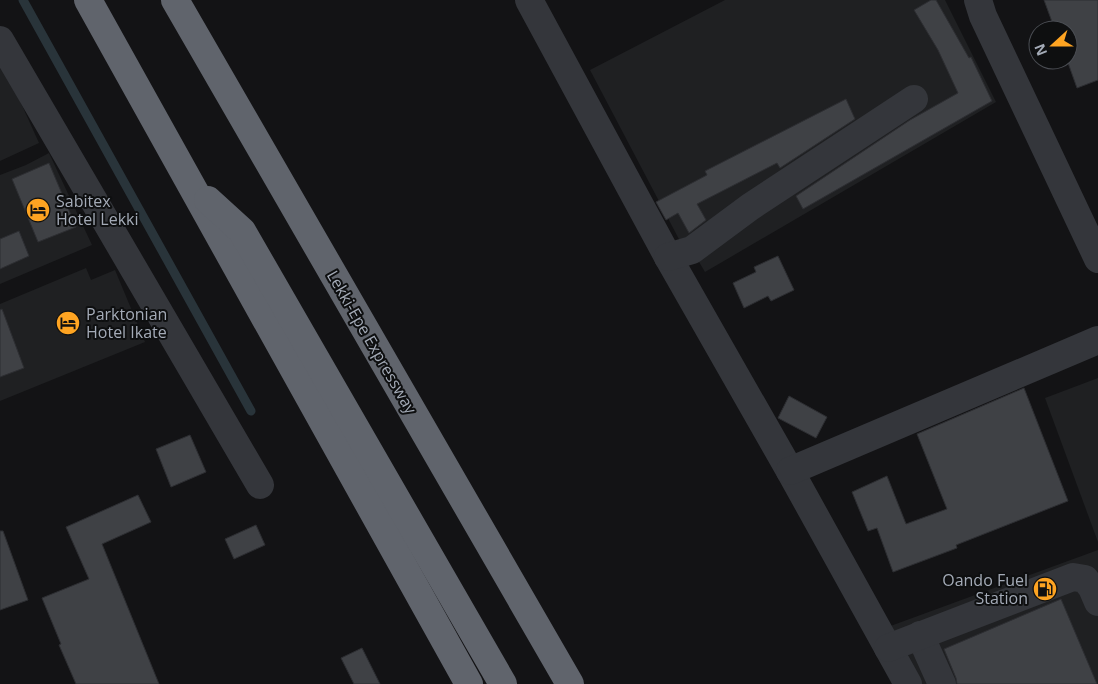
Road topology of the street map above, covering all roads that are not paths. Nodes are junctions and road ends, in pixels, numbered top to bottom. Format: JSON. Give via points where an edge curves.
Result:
{"nodes":[{"id":1,"x":88,"y":0,"type":"edge"},
{"id":2,"x":175,"y":0,"type":"edge"},
{"id":3,"x":529,"y":0,"type":"edge"},
{"id":4,"x":978,"y":0,"type":"edge"},
{"id":5,"x":0,"y":40,"type":"edge"},
{"id":6,"x":914,"y":99,"type":"dead end"},
{"id":7,"x":190,"y":183,"type":"junction"},
{"id":8,"x":668,"y":257,"type":"junction"},
{"id":9,"x":1098,"y":259,"type":"edge"},
{"id":10,"x":1098,"y":340,"type":"edge"},
{"id":11,"x":790,"y":471,"type":"junction"},
{"id":12,"x":260,"y":485,"type":"dead end"},
{"id":13,"x":1098,"y":602,"type":"edge"},
{"id":14,"x":920,"y":635,"type":"junction"},
{"id":15,"x":888,"y":648,"type":"junction"},
{"id":16,"x":469,"y":684,"type":"edge"},
{"id":17,"x":503,"y":684,"type":"edge"},
{"id":18,"x":570,"y":684,"type":"edge"},
{"id":19,"x":908,"y":684,"type":"edge"},
{"id":20,"x":942,"y":684,"type":"edge"}],
"edges":[{"from":1,"to":7,"type":"highway"},
{"from":2,"to":18,"type":"highway","name":"Lekki-Epe Expressway"},
{"from":3,"to":8,"type":"street"},
{"from":4,"to":9,"type":"street"},
{"from":5,"to":12,"type":"street"},
{"from":6,"to":8,"type":"street","via":[[750,207],[692,250]]},
{"from":7,"to":16,"type":"highway"},
{"from":7,"to":17,"type":"highway","via":[[242,231]]},
{"from":8,"to":11,"type":"street"},
{"from":10,"to":11,"type":"street"},
{"from":11,"to":15,"type":"street"},
{"from":13,"to":14,"type":"street","via":[[1085,579],[1073,577]]},
{"from":14,"to":15,"type":"street"},
{"from":14,"to":20,"type":"street"},
{"from":15,"to":19,"type":"street"}]}
